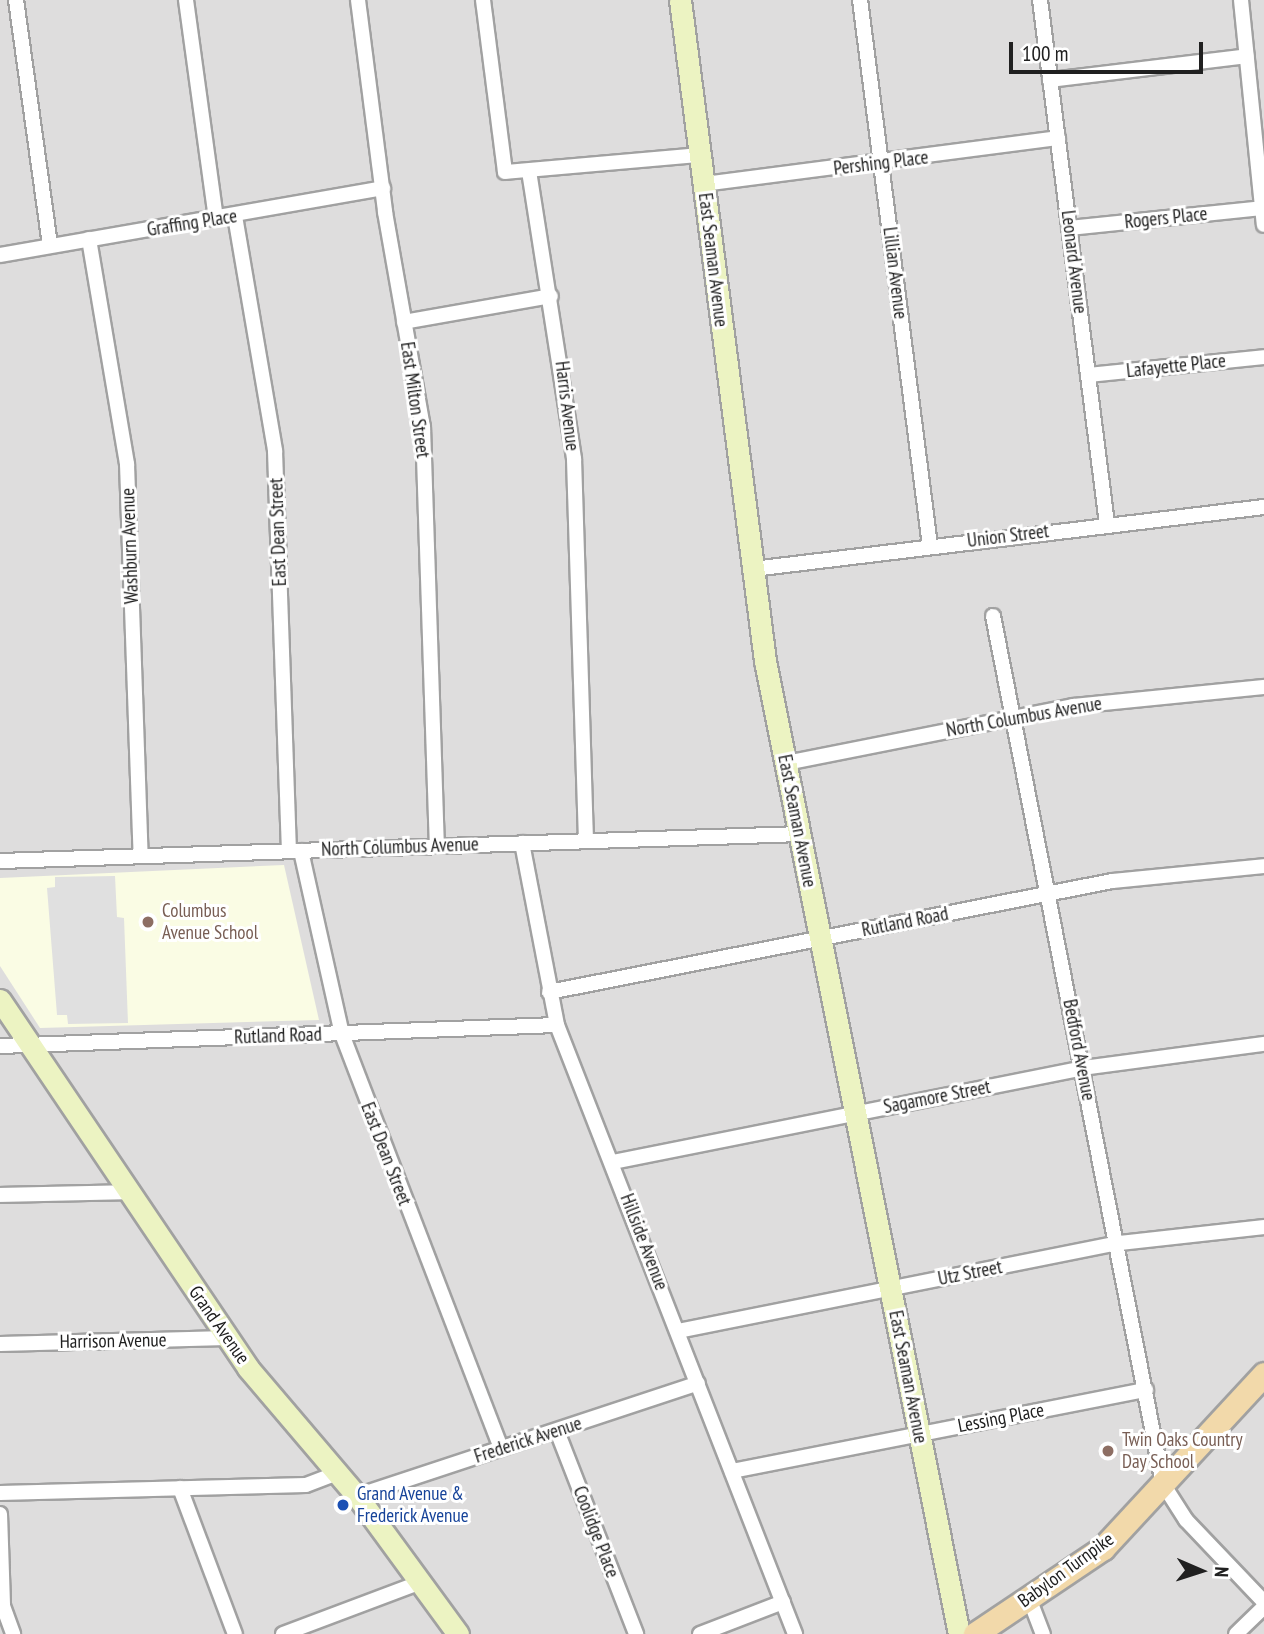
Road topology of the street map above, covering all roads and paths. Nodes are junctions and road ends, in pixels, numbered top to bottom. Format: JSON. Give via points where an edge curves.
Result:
{"nodes":[{"id":1,"x":16,"y":0,"type":"edge"},
{"id":2,"x":186,"y":0,"type":"edge"},
{"id":3,"x":358,"y":0,"type":"edge"},
{"id":4,"x":483,"y":0,"type":"edge"},
{"id":5,"x":680,"y":0,"type":"edge"},
{"id":6,"x":860,"y":0,"type":"edge"},
{"id":7,"x":1040,"y":0,"type":"edge"},
{"id":8,"x":1241,"y":0,"type":"edge"},
{"id":9,"x":1247,"y":56,"type":"junction"},
{"id":10,"x":1050,"y":80,"type":"junction"},
{"id":11,"x":1058,"y":138,"type":"junction"},
{"id":12,"x":699,"y":155,"type":"junction"},
{"id":13,"x":881,"y":162,"type":"junction"},
{"id":14,"x":529,"y":171,"type":"junction"},
{"id":15,"x":704,"y":184,"type":"junction"},
{"id":16,"x":383,"y":188,"type":"junction"},
{"id":17,"x":1262,"y":208,"type":"edge"},
{"id":18,"x":235,"y":216,"type":"junction"},
{"id":19,"x":216,"y":218,"type":"junction"},
{"id":20,"x":1264,"y":225,"type":"edge"},
{"id":21,"x":1069,"y":228,"type":"junction"},
{"id":22,"x":89,"y":239,"type":"junction"},
{"id":23,"x":50,"y":245,"type":"junction"},
{"id":24,"x":0,"y":255,"type":"edge"},
{"id":25,"x":551,"y":296,"type":"junction"},
{"id":26,"x":404,"y":322,"type":"junction"},
{"id":27,"x":1264,"y":357,"type":"edge"},
{"id":28,"x":1088,"y":375,"type":"junction"},
{"id":29,"x":1264,"y":507,"type":"edge"},
{"id":30,"x":1107,"y":524,"type":"junction"},
{"id":31,"x":930,"y":546,"type":"junction"},
{"id":32,"x":753,"y":569,"type":"junction"},
{"id":33,"x":993,"y":616,"type":"dead end"},
{"id":34,"x":1264,"y":687,"type":"edge"},
{"id":35,"x":1014,"y":718,"type":"junction"},
{"id":36,"x":786,"y":763,"type":"junction"},
{"id":37,"x":800,"y":834,"type":"junction"},
{"id":38,"x":586,"y":841,"type":"junction"},
{"id":39,"x":522,"y":843,"type":"junction"},
{"id":40,"x":437,"y":846,"type":"junction"},
{"id":41,"x":295,"y":851,"type":"junction"},
{"id":42,"x":141,"y":856,"type":"junction"},
{"id":43,"x":0,"y":861,"type":"edge"},
{"id":44,"x":1264,"y":866,"type":"edge"},
{"id":45,"x":1048,"y":893,"type":"junction"},
{"id":46,"x":820,"y":938,"type":"junction"},
{"id":47,"x":548,"y":992,"type":"junction"},
{"id":48,"x":0,"y":1000,"type":"edge"},
{"id":49,"x":557,"y":1025,"type":"junction"},
{"id":50,"x":342,"y":1034,"type":"junction"},
{"id":51,"x":1264,"y":1044,"type":"edge"},
{"id":52,"x":30,"y":1045,"type":"junction"},
{"id":53,"x":0,"y":1046,"type":"edge"},
{"id":54,"x":1083,"y":1068,"type":"junction"},
{"id":55,"x":855,"y":1113,"type":"junction"},
{"id":56,"x":613,"y":1162,"type":"junction"},
{"id":57,"x":128,"y":1192,"type":"junction"},
{"id":58,"x":0,"y":1195,"type":"edge"},
{"id":59,"x":1264,"y":1227,"type":"edge"},
{"id":60,"x":1120,"y":1243,"type":"junction"},
{"id":61,"x":890,"y":1289,"type":"junction"},
{"id":62,"x":678,"y":1331,"type":"junction"},
{"id":63,"x":227,"y":1338,"type":"junction"},
{"id":64,"x":0,"y":1344,"type":"edge"},
{"id":65,"x":1262,"y":1380,"type":"edge"},
{"id":66,"x":698,"y":1383,"type":"junction"},
{"id":67,"x":1146,"y":1390,"type":"junction"},
{"id":68,"x":556,"y":1431,"type":"junction"},
{"id":69,"x":919,"y":1435,"type":"junction"},
{"id":70,"x":501,"y":1448,"type":"junction"},
{"id":71,"x":732,"y":1471,"type":"junction"},
{"id":72,"x":337,"y":1473,"type":"junction"},
{"id":73,"x":1163,"y":1484,"type":"junction"},
{"id":74,"x":180,"y":1488,"type":"junction"},
{"id":75,"x":0,"y":1493,"type":"edge"},
{"id":76,"x":357,"y":1496,"type":"junction"},
{"id":77,"x":0,"y":1514,"type":"edge"},
{"id":78,"x":421,"y":1582,"type":"junction"},
{"id":79,"x":1030,"y":1598,"type":"junction"},
{"id":80,"x":783,"y":1602,"type":"junction"},
{"id":81,"x":1264,"y":1605,"type":"edge"},
{"id":82,"x":13,"y":1634,"type":"edge"},
{"id":83,"x":235,"y":1634,"type":"edge"},
{"id":84,"x":283,"y":1634,"type":"edge"},
{"id":85,"x":458,"y":1634,"type":"edge"},
{"id":86,"x":636,"y":1634,"type":"edge"},
{"id":87,"x":700,"y":1634,"type":"edge"},
{"id":88,"x":795,"y":1634,"type":"edge"},
{"id":89,"x":959,"y":1634,"type":"edge"},
{"id":90,"x":975,"y":1634,"type":"edge"},
{"id":91,"x":1043,"y":1634,"type":"edge"},
{"id":92,"x":1236,"y":1634,"type":"edge"}],
"edges":[{"from":1,"to":23,"type":"street"},
{"from":2,"to":19,"type":"street"},
{"from":3,"to":16,"type":"street","name":"East Milton Street"},
{"from":4,"to":14,"type":"street","via":[[505,172]]},
{"from":5,"to":12,"type":"main road","name":"East Seaman Avenue"},
{"from":6,"to":13,"type":"street","name":"Lillian Avenue"},
{"from":7,"to":10,"type":"street","name":"Leonard Avenue"},
{"from":8,"to":9,"type":"street"},
{"from":9,"to":10,"type":"street"},
{"from":9,"to":17,"type":"street"},
{"from":10,"to":11,"type":"street","name":"Leonard Avenue"},
{"from":11,"to":13,"type":"street","name":"Pershing Place"},
{"from":11,"to":21,"type":"street","name":"Leonard Avenue"},
{"from":12,"to":14,"type":"street"},
{"from":12,"to":15,"type":"main road","name":"East Seaman Avenue"},
{"from":13,"to":15,"type":"street","name":"Pershing Place"},
{"from":13,"to":31,"type":"street","name":"Lillian Avenue"},
{"from":14,"to":25,"type":"street","name":"Harris Avenue"},
{"from":15,"to":32,"type":"main road","name":"East Seaman Avenue"},
{"from":16,"to":18,"type":"street","name":"Graffing Place"},
{"from":16,"to":26,"type":"street","name":"East Milton Street"},
{"from":17,"to":20,"type":"street"},
{"from":17,"to":21,"type":"street","name":"Rogers Place"},
{"from":18,"to":19,"type":"street","name":"Graffing Place"},
{"from":18,"to":41,"type":"street","name":"East Dean Street","via":[[275,451]]},
{"from":19,"to":22,"type":"street","name":"Graffing Place"},
{"from":21,"to":28,"type":"street","name":"Leonard Avenue"},
{"from":22,"to":23,"type":"street","name":"Graffing Place"},
{"from":22,"to":42,"type":"street","name":"Washburn Avenue","via":[[127,464]]},
{"from":23,"to":24,"type":"street","name":"Graffing Place"},
{"from":25,"to":26,"type":"street"},
{"from":25,"to":38,"type":"street","name":"Harris Avenue","via":[[574,458]]},
{"from":26,"to":40,"type":"street","name":"East Milton Street","via":[[424,436]]},
{"from":27,"to":28,"type":"street","name":"Lafayette Place"},
{"from":28,"to":30,"type":"street","name":"Leonard Avenue"},
{"from":29,"to":30,"type":"street","name":"Union Street"},
{"from":30,"to":31,"type":"street","name":"Union Street"},
{"from":31,"to":32,"type":"street","name":"Union Street"},
{"from":32,"to":36,"type":"main road","name":"East Seaman Avenue"},
{"from":33,"to":35,"type":"street","name":"Bedford Avenue"},
{"from":34,"to":35,"type":"street","name":"North Columbus Avenue","via":[[1073,706]]},
{"from":35,"to":36,"type":"street","name":"North Columbus Avenue"},
{"from":35,"to":45,"type":"street","name":"Bedford Avenue"},
{"from":36,"to":37,"type":"main road","name":"East Seaman Avenue"},
{"from":37,"to":38,"type":"street","name":"North Columbus Avenue"},
{"from":37,"to":46,"type":"main road","name":"East Seaman Avenue"},
{"from":38,"to":39,"type":"street","name":"North Columbus Avenue"},
{"from":39,"to":40,"type":"street","name":"North Columbus Avenue"},
{"from":39,"to":47,"type":"street","name":"Hillside Avenue"},
{"from":40,"to":41,"type":"street","name":"North Columbus Avenue"},
{"from":41,"to":42,"type":"street","name":"North Columbus Avenue"},
{"from":41,"to":50,"type":"street","name":"East Dean Street"},
{"from":42,"to":43,"type":"street","name":"North Columbus Avenue"},
{"from":44,"to":45,"type":"street","name":"Rutland Road","via":[[1112,881]]},
{"from":45,"to":46,"type":"street","name":"Rutland Road"},
{"from":45,"to":54,"type":"street","name":"Bedford Avenue"},
{"from":46,"to":47,"type":"street","name":"Rutland Road"},
{"from":46,"to":55,"type":"main road","name":"East Seaman Avenue"},
{"from":47,"to":49,"type":"street","name":"Hillside Avenue"},
{"from":48,"to":52,"type":"main road","name":"Grand Avenue"},
{"from":49,"to":50,"type":"street","name":"Rutland Road"},
{"from":49,"to":56,"type":"street","name":"Hillside Avenue"},
{"from":50,"to":52,"type":"street","name":"Rutland Road"},
{"from":50,"to":70,"type":"street","name":"East Dean Street"},
{"from":51,"to":54,"type":"street","name":"Sagamore Street"},
{"from":52,"to":53,"type":"street","name":"Rutland Road"},
{"from":52,"to":57,"type":"main road","name":"Grand Avenue"},
{"from":54,"to":55,"type":"street","name":"Sagamore Street"},
{"from":54,"to":60,"type":"street","name":"Bedford Avenue"},
{"from":55,"to":56,"type":"street","name":"Sagamore Street"},
{"from":55,"to":61,"type":"main road","name":"East Seaman Avenue"},
{"from":56,"to":62,"type":"street","name":"Hillside Avenue"},
{"from":57,"to":58,"type":"street"},
{"from":57,"to":63,"type":"main road","name":"Grand Avenue"},
{"from":59,"to":60,"type":"street","name":"Utz Street"},
{"from":60,"to":61,"type":"street","name":"Utz Street"},
{"from":60,"to":67,"type":"street","name":"Bedford Avenue"},
{"from":61,"to":62,"type":"street","name":"Utz Street"},
{"from":61,"to":69,"type":"main road","name":"East Seaman Avenue"},
{"from":62,"to":66,"type":"street","name":"Hillside Avenue"},
{"from":63,"to":64,"type":"street","name":"Harrison Avenue"},
{"from":63,"to":72,"type":"main road","name":"Grand Avenue"},
{"from":65,"to":73,"type":"main road","name":"Babylon Turnpike"},
{"from":66,"to":68,"type":"street","name":"Frederick Avenue"},
{"from":66,"to":71,"type":"street","name":"Hillside Avenue"},
{"from":67,"to":69,"type":"street","name":"Lessing Place"},
{"from":67,"to":73,"type":"street","name":"Bedford Avenue"},
{"from":68,"to":70,"type":"street","name":"Frederick Avenue"},
{"from":68,"to":86,"type":"street","name":"Coolidge Place"},
{"from":69,"to":71,"type":"street","name":"Lessing Place"},
{"from":69,"to":89,"type":"main road","name":"East Seaman Avenue"},
{"from":70,"to":76,"type":"street","name":"Frederick Avenue"},
{"from":71,"to":80,"type":"street","name":"Hillside Avenue"},
{"from":72,"to":74,"type":"street","via":[[306,1485]]},
{"from":72,"to":76,"type":"main road","name":"Grand Avenue"},
{"from":73,"to":79,"type":"main road","name":"Babylon Turnpike","via":[[1103,1548]]},
{"from":73,"to":81,"type":"street","via":[[1186,1520]]},
{"from":74,"to":75,"type":"street"},
{"from":74,"to":83,"type":"street"},
{"from":76,"to":78,"type":"main road","name":"Grand Avenue"},
{"from":77,"to":82,"type":"street","via":[[3,1606]]},
{"from":78,"to":84,"type":"street"},
{"from":78,"to":85,"type":"main road","name":"Grand Avenue"},
{"from":79,"to":90,"type":"main road","name":"Babylon Turnpike"},
{"from":79,"to":91,"type":"street"},
{"from":80,"to":87,"type":"street"},
{"from":80,"to":88,"type":"street","name":"Hillside Avenue"},
{"from":81,"to":92,"type":"street"}]}
